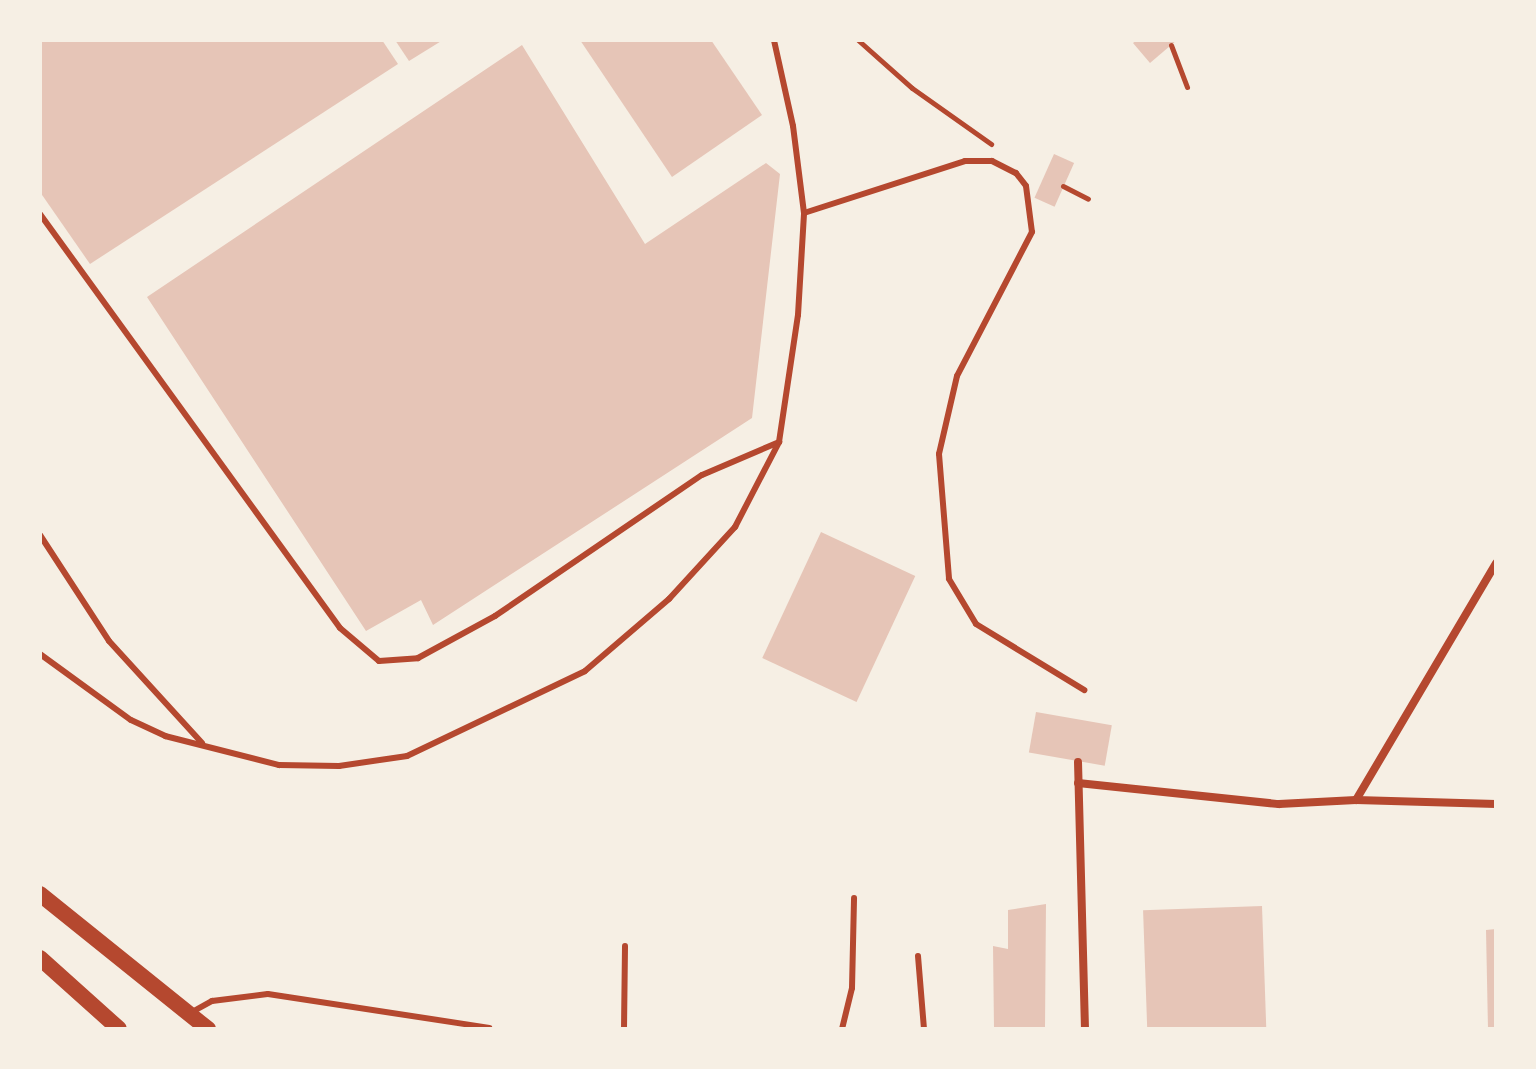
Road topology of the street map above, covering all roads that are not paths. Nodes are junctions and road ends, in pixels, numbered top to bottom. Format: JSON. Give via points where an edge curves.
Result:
{"nodes":[{"id":1,"x":774,"y":40,"type":"edge"},
{"id":2,"x":804,"y":213,"type":"junction"},
{"id":3,"x":40,"y":214,"type":"edge"},
{"id":4,"x":779,"y":442,"type":"junction"},
{"id":5,"x":40,"y":535,"type":"edge"},
{"id":6,"x":1496,"y":563,"type":"edge"},
{"id":7,"x":40,"y":654,"type":"edge"},
{"id":8,"x":1084,"y":690,"type":"dead end"},
{"id":9,"x":202,"y":743,"type":"junction"},
{"id":10,"x":1078,"y":762,"type":"dead end"},
{"id":11,"x":1078,"y":783,"type":"junction"},
{"id":12,"x":1356,"y":800,"type":"junction"},
{"id":13,"x":1496,"y":804,"type":"edge"},
{"id":14,"x":40,"y":894,"type":"edge"},
{"id":15,"x":854,"y":898,"type":"dead end"},
{"id":16,"x":625,"y":946,"type":"dead end"},
{"id":17,"x":918,"y":956,"type":"dead end"},
{"id":18,"x":40,"y":958,"type":"edge"},
{"id":19,"x":188,"y":1013,"type":"junction"},
{"id":20,"x":489,"y":1028,"type":"edge"},
{"id":21,"x":119,"y":1029,"type":"edge"},
{"id":22,"x":208,"y":1029,"type":"edge"},
{"id":23,"x":624,"y":1029,"type":"edge"},
{"id":24,"x":842,"y":1029,"type":"edge"},
{"id":25,"x":924,"y":1029,"type":"edge"},
{"id":26,"x":1085,"y":1029,"type":"edge"}],
"edges":[{"from":1,"to":2,"type":"lane","via":[[793,126]]},
{"from":2,"to":4,"type":"lane","via":[[798,315]]},
{"from":2,"to":8,"type":"lane","via":[[965,161],[992,161],[1016,173],[1026,186],[1032,232],[957,376],[939,454],[949,579],[976,624]]},
{"from":3,"to":4,"type":"lane","via":[[340,628],[379,661],[418,658],[495,616],[702,475]]},
{"from":4,"to":9,"type":"lane","via":[[735,527],[669,599],[585,671],[407,756],[339,766],[279,765]]},
{"from":5,"to":9,"type":"lane","via":[[109,641]]},
{"from":6,"to":12,"type":"street"},
{"from":7,"to":9,"type":"lane","via":[[131,720],[165,736]]},
{"from":10,"to":11,"type":"street"},
{"from":11,"to":12,"type":"street","via":[[1279,804]]},
{"from":11,"to":26,"type":"street"},
{"from":12,"to":13,"type":"street"},
{"from":14,"to":19,"type":"main road"},
{"from":15,"to":24,"type":"lane","via":[[852,988]]},
{"from":16,"to":23,"type":"lane"},
{"from":17,"to":25,"type":"lane"},
{"from":18,"to":21,"type":"main road"},
{"from":19,"to":20,"type":"lane","via":[[212,1001],[268,994]]},
{"from":19,"to":22,"type":"main road"}]}
